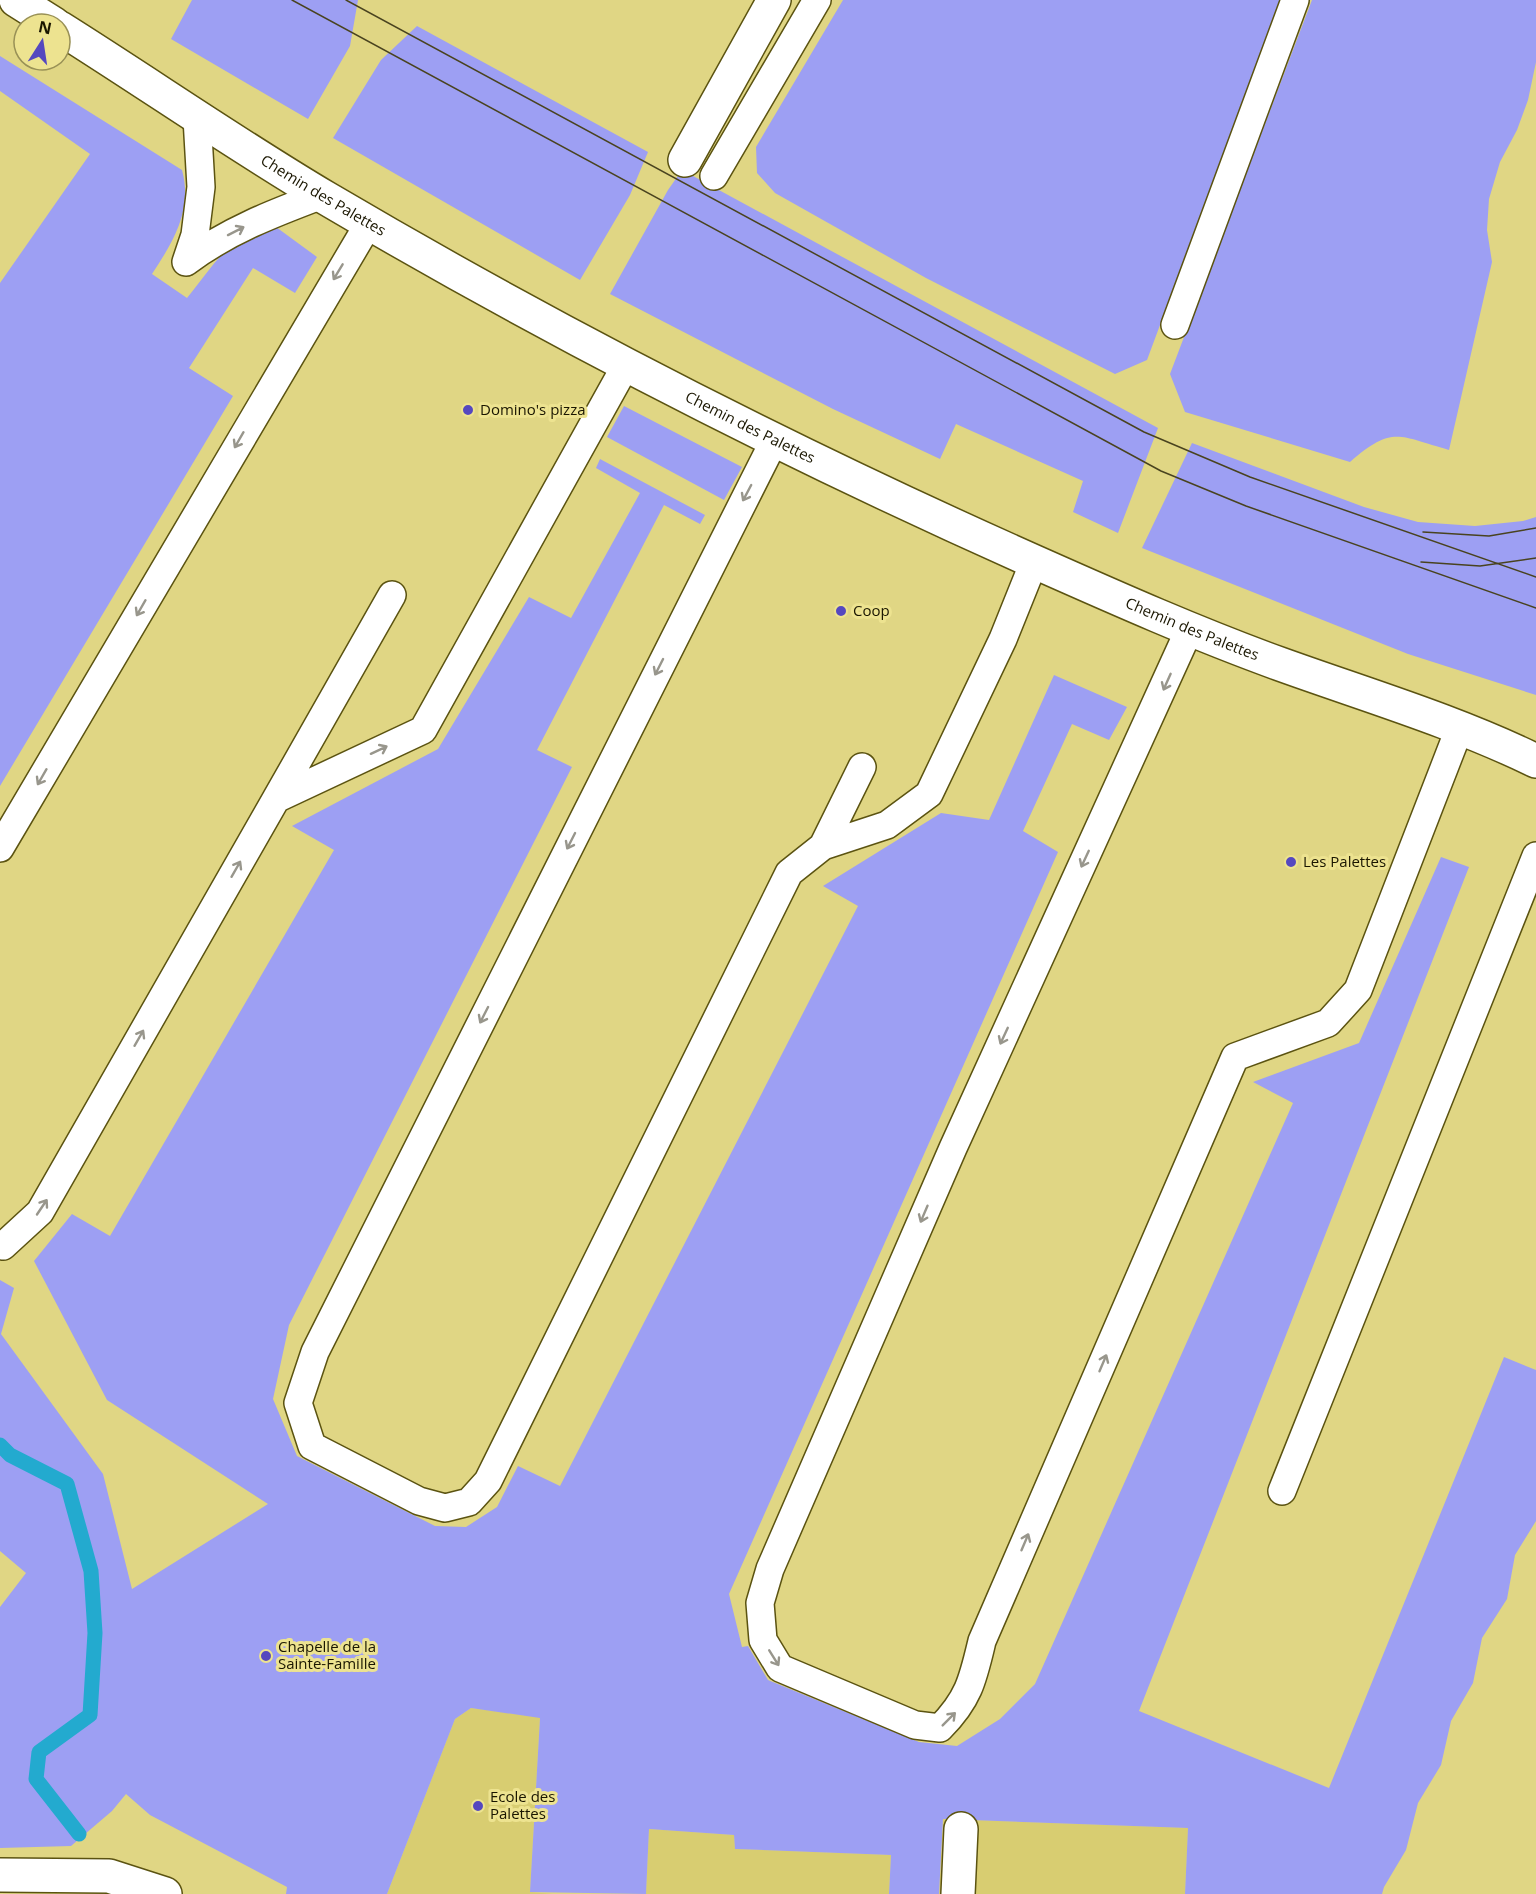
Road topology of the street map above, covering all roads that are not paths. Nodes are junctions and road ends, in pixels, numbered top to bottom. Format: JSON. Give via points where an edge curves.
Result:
{"nodes":[{"id":1,"x":16,"y":0,"type":"edge"},
{"id":2,"x":774,"y":0,"type":"edge"},
{"id":3,"x":817,"y":0,"type":"edge"},
{"id":4,"x":1295,"y":0,"type":"edge"},
{"id":5,"x":35,"y":12,"type":"edge"},
{"id":6,"x":72,"y":36,"type":"edge"},
{"id":7,"x":197,"y":118,"type":"junction"},
{"id":8,"x":685,"y":160,"type":"dead end"},
{"id":9,"x":714,"y":176,"type":"dead end"},
{"id":10,"x":322,"y":195,"type":"junction"},
{"id":11,"x":369,"y":223,"type":"junction"},
{"id":12,"x":1175,"y":325,"type":"dead end"},
{"id":13,"x":626,"y":365,"type":"junction"},
{"id":14,"x":774,"y":441,"type":"junction"},
{"id":15,"x":1034,"y":561,"type":"junction"},
{"id":16,"x":392,"y":596,"type":"dead end"},
{"id":17,"x":1190,"y":628,"type":"junction"},
{"id":18,"x":1473,"y":732,"type":"junction"},
{"id":19,"x":1536,"y":739,"type":"edge"},
{"id":20,"x":1536,"y":761,"type":"edge"},
{"id":21,"x":862,"y":767,"type":"dead end"},
{"id":22,"x":276,"y":799,"type":"junction"},
{"id":23,"x":823,"y":846,"type":"junction"},
{"id":24,"x":0,"y":848,"type":"edge"},
{"id":25,"x":1536,"y":856,"type":"edge"},
{"id":26,"x":0,"y":1245,"type":"edge"},
{"id":27,"x":1282,"y":1491,"type":"dead end"},
{"id":28,"x":961,"y":1829,"type":"dead end"},
{"id":29,"x":0,"y":1875,"type":"edge"},
{"id":30,"x":165,"y":1894,"type":"edge"},
{"id":31,"x":958,"y":1894,"type":"edge"}],
"edges":[{"from":1,"to":5,"type":"street"},
{"from":2,"to":8,"type":"street"},
{"from":3,"to":9,"type":"lane"},
{"from":4,"to":12,"type":"lane"},
{"from":6,"to":7,"type":"street","name":"Chemin des Palettes"},
{"from":7,"to":10,"type":"street","name":"Chemin des Palettes"},
{"from":7,"to":10,"type":"lane","one_way":true,"via":[[201,187],[195,235],[186,262],[210,244]]},
{"from":10,"to":11,"type":"street","name":"Chemin des Palettes"},
{"from":11,"to":13,"type":"street","name":"Chemin des Palettes"},
{"from":11,"to":24,"type":"lane","one_way":true},
{"from":13,"to":14,"type":"street","name":"Chemin des Palettes"},
{"from":22,"to":13,"type":"lane","one_way":true,"via":[[423,730]]},
{"from":14,"to":15,"type":"street","name":"Chemin des Palettes"},
{"from":14,"to":23,"type":"lane","one_way":true,"via":[[315,1352],[298,1403],[312,1446],[419,1501],[445,1509],[469,1502],[488,1481],[789,873]]},
{"from":15,"to":17,"type":"street","name":"Chemin des Palettes"},
{"from":15,"to":23,"type":"lane","via":[[1003,639],[929,794],[887,825]]},
{"from":16,"to":22,"type":"lane"},
{"from":17,"to":18,"type":"street","name":"Chemin des Palettes"},
{"from":17,"to":18,"type":"lane","one_way":true,"via":[[953,1148],[770,1569],[760,1604],[763,1640],[780,1668],[915,1725],[940,1728],[958,1710],[971,1687],[982,1641],[1234,1057],[1328,1023],[1358,990]]},
{"from":18,"to":19,"type":"street","name":"Chemin des Palettes"},
{"from":18,"to":20,"type":"street","name":"Chemin des Palettes"},
{"from":21,"to":23,"type":"lane"},
{"from":26,"to":22,"type":"lane","one_way":true,"via":[[40,1212]]},
{"from":25,"to":27,"type":"lane"},
{"from":28,"to":31,"type":"street"},
{"from":29,"to":30,"type":"street","via":[[109,1876]]}]}
